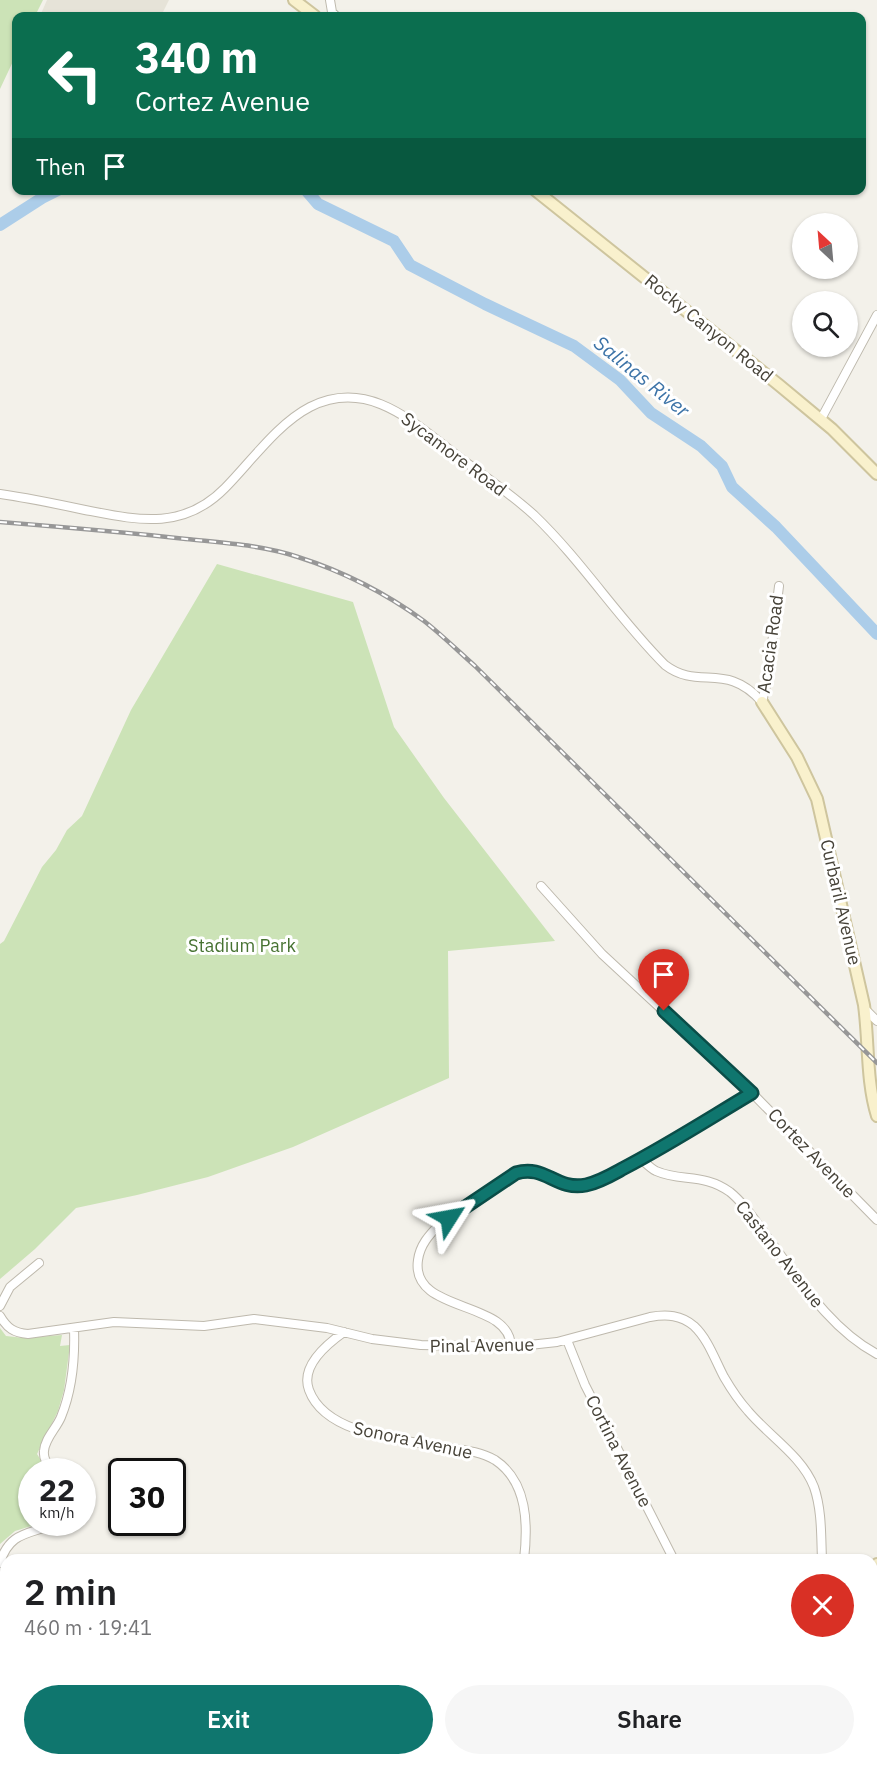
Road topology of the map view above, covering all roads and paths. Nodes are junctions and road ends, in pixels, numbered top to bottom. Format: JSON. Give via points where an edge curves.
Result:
{"nodes":[{"id":1,"x":294,"y":0,"type":"edge"},
{"id":2,"x":310,"y":12,"type":"edge"},
{"id":3,"x":541,"y":195,"type":"edge"},
{"id":4,"x":877,"y":315,"type":"edge"},
{"id":5,"x":821,"y":419,"type":"junction"},
{"id":6,"x":877,"y":474,"type":"edge"},
{"id":7,"x":0,"y":494,"type":"edge"},
{"id":8,"x":779,"y":586,"type":"dead end"},
{"id":9,"x":762,"y":702,"type":"junction"},
{"id":10,"x":541,"y":886,"type":"dead end"},
{"id":11,"x":865,"y":1009,"type":"junction"},
{"id":12,"x":877,"y":1021,"type":"edge"},
{"id":13,"x":752,"y":1093,"type":"junction"},
{"id":14,"x":877,"y":1116,"type":"edge"},
{"id":15,"x":641,"y":1159,"type":"junction"},
{"id":16,"x":877,"y":1220,"type":"edge"},
{"id":17,"x":39,"y":1263,"type":"dead end"},
{"id":18,"x":0,"y":1306,"type":"edge"},
{"id":19,"x":0,"y":1316,"type":"edge"},
{"id":20,"x":74,"y":1329,"type":"junction"},
{"id":21,"x":344,"y":1332,"type":"junction"},
{"id":22,"x":567,"y":1340,"type":"junction"},
{"id":23,"x":511,"y":1347,"type":"junction"},
{"id":24,"x":877,"y":1354,"type":"edge"},
{"id":25,"x":45,"y":1458,"type":"edge"},
{"id":26,"x":19,"y":1536,"type":"edge"},
{"id":27,"x":4,"y":1554,"type":"edge"},
{"id":28,"x":525,"y":1554,"type":"edge"},
{"id":29,"x":671,"y":1554,"type":"edge"},
{"id":30,"x":822,"y":1554,"type":"edge"}],
"edges":[{"from":1,"to":2,"type":"street"},
{"from":3,"to":5,"type":"street","name":"Rocky Canyon Road"},
{"from":4,"to":5,"type":"street"},
{"from":5,"to":6,"type":"street","name":"Rocky Canyon Road"},
{"from":7,"to":9,"type":"street","name":"Sycamore Road","via":[[138,519],[180,516],[204,505],[222,490],[302,411],[338,399],[376,402],[405,415],[532,514],[667,667],[685,676],[728,678],[747,687]]},
{"from":8,"to":9,"type":"street","name":"Acacia Road"},
{"from":9,"to":11,"type":"street","name":"Curbaril Avenue","via":[[797,757],[817,799]]},
{"from":10,"to":13,"type":"street","name":"Cortez Avenue","via":[[602,954]]},
{"from":11,"to":12,"type":"street"},
{"from":11,"to":14,"type":"street","name":"Curbaril Avenue"},
{"from":13,"to":15,"type":"street"},
{"from":13,"to":16,"type":"street","name":"Cortez Avenue"},
{"from":15,"to":23,"type":"street","via":[[579,1186],[562,1184],[536,1171],[516,1173],[430,1235],[421,1250],[418,1267],[425,1285],[435,1294],[496,1321],[511,1340]]},
{"from":15,"to":24,"type":"street","name":"Castano Avenue","via":[[657,1171],[702,1179],[732,1194],[818,1303],[855,1340]]},
{"from":17,"to":18,"type":"street","via":[[10,1287]]},
{"from":19,"to":20,"type":"street","name":"Pinal Avenue","via":[[9,1328],[22,1334]]},
{"from":20,"to":21,"type":"street","name":"Pinal Avenue","via":[[114,1322],[204,1326],[254,1319]]},
{"from":20,"to":25,"type":"street","via":[[70,1385],[61,1416],[45,1444]]},
{"from":21,"to":23,"type":"street","name":"Pinal Avenue","via":[[421,1345]]},
{"from":21,"to":28,"type":"street","name":"Sonora Avenue","via":[[328,1343],[308,1371],[308,1388],[317,1406],[331,1418],[360,1432],[463,1450],[495,1460],[519,1490],[527,1530]]},
{"from":22,"to":23,"type":"street","name":"Pinal Avenue"},
{"from":22,"to":29,"type":"street","name":"Cortina Avenue","via":[[585,1385]]},
{"from":22,"to":30,"type":"street","name":"Pinal Avenue","via":[[662,1315],[676,1317],[694,1327],[747,1410],[806,1472],[814,1487]]},
{"from":26,"to":27,"type":"street"}]}
